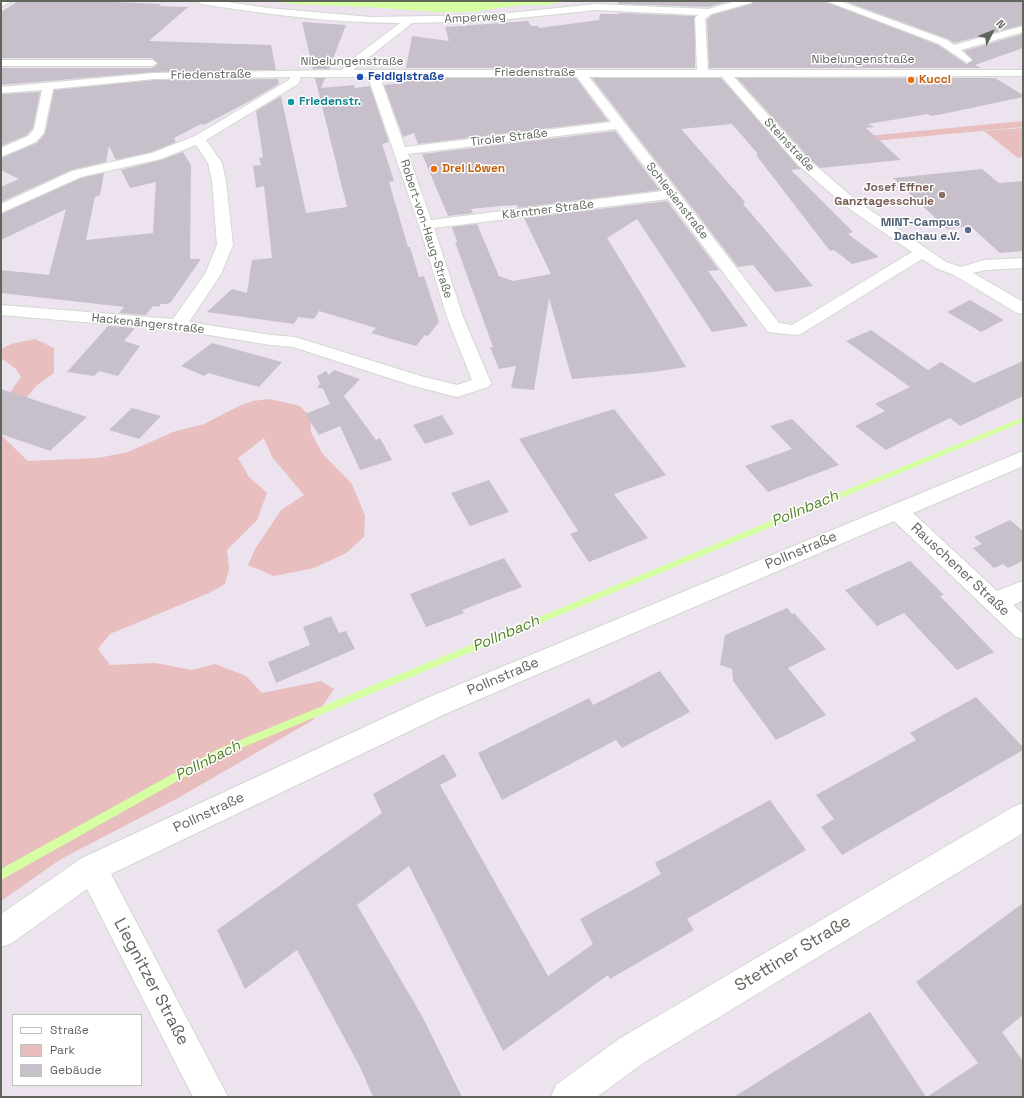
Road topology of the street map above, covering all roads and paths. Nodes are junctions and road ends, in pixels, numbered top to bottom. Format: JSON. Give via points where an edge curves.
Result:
{"nodes":[{"id":1,"x":6,"y":1,"type":"edge"},
{"id":2,"x":201,"y":1,"type":"edge"},
{"id":3,"x":748,"y":1,"type":"edge"},
{"id":4,"x":831,"y":1,"type":"edge"},
{"id":5,"x":1,"y":4,"type":"edge"},
{"id":6,"x":708,"y":12,"type":"junction"},
{"id":7,"x":410,"y":20,"type":"junction"},
{"id":8,"x":1023,"y":29,"type":"edge"},
{"id":9,"x":952,"y":55,"type":"junction"},
{"id":10,"x":971,"y":60,"type":"dead end"},
{"id":11,"x":339,"y":62,"type":"dead end"},
{"id":12,"x":355,"y":62,"type":"junction"},
{"id":13,"x":1,"y":63,"type":"edge"},
{"id":14,"x":160,"y":63,"type":"dead end"},
{"id":15,"x":372,"y":68,"type":"junction"},
{"id":16,"x":580,"y":73,"type":"junction"},
{"id":17,"x":1011,"y":73,"type":"junction"},
{"id":18,"x":1023,"y":73,"type":"edge"},
{"id":19,"x":297,"y":74,"type":"junction"},
{"id":20,"x":346,"y":74,"type":"junction"},
{"id":21,"x":703,"y":74,"type":"junction"},
{"id":22,"x":726,"y":74,"type":"junction"},
{"id":23,"x":1023,"y":81,"type":"edge"},
{"id":24,"x":48,"y":86,"type":"junction"},
{"id":25,"x":1,"y":90,"type":"edge"},
{"id":26,"x":618,"y":125,"type":"junction"},
{"id":27,"x":199,"y":139,"type":"junction"},
{"id":28,"x":400,"y":151,"type":"junction"},
{"id":29,"x":1,"y":153,"type":"edge"},
{"id":30,"x":671,"y":194,"type":"junction"},
{"id":31,"x":1,"y":210,"type":"edge"},
{"id":32,"x":426,"y":225,"type":"junction"},
{"id":33,"x":922,"y":252,"type":"junction"},
{"id":34,"x":1023,"y":263,"type":"edge"},
{"id":35,"x":960,"y":272,"type":"junction"},
{"id":36,"x":1023,"y":309,"type":"edge"},
{"id":37,"x":1,"y":310,"type":"edge"},
{"id":38,"x":178,"y":325,"type":"junction"},
{"id":39,"x":476,"y":386,"type":"joint"},
{"id":40,"x":1023,"y":458,"type":"edge"},
{"id":41,"x":896,"y":511,"type":"junction"},
{"id":42,"x":1023,"y":590,"type":"edge"},
{"id":43,"x":995,"y":602,"type":"junction"},
{"id":44,"x":1023,"y":629,"type":"edge"},
{"id":45,"x":1023,"y":817,"type":"edge"},
{"id":46,"x":92,"y":868,"type":"junction"},
{"id":47,"x":1,"y":932,"type":"edge"},
{"id":48,"x":211,"y":1097,"type":"edge"},
{"id":49,"x":568,"y":1097,"type":"edge"}],
"edges":[{"from":1,"to":5,"type":"street"},
{"from":2,"to":7,"type":"street","name":"Amperweg","via":[[268,11],[371,20]]},
{"from":3,"to":6,"type":"street","name":"Amperweg"},
{"from":4,"to":9,"type":"street","via":[[943,42]]},
{"from":6,"to":7,"type":"street","name":"Amperweg","via":[[596,7],[497,17]]},
{"from":6,"to":21,"type":"street","via":[[700,18]]},
{"from":7,"to":12,"type":"street"},
{"from":8,"to":9,"type":"street"},
{"from":9,"to":10,"type":"street"},
{"from":11,"to":12,"type":"street","name":"Nibelungenstraße"},
{"from":12,"to":15,"type":"street","name":"Nibelungenstraße"},
{"from":12,"to":20,"type":"street"},
{"from":13,"to":14,"type":"street"},
{"from":15,"to":16,"type":"street","name":"Friedenstraße"},
{"from":15,"to":20,"type":"street","name":"Friedenstraße"},
{"from":15,"to":28,"type":"street","name":"Robert-von-Haug-Straße"},
{"from":16,"to":21,"type":"street","name":"Friedenstraße"},
{"from":16,"to":26,"type":"street","name":"Schlesienstraße"},
{"from":17,"to":18,"type":"street","name":"Friedenstraße"},
{"from":17,"to":22,"type":"street","name":"Friedenstraße"},
{"from":17,"to":23,"type":"street"},
{"from":19,"to":20,"type":"street","name":"Friedenstraße"},
{"from":19,"to":24,"type":"street","name":"Friedenstraße","via":[[154,76]]},
{"from":19,"to":27,"type":"street","via":[[294,82]]},
{"from":21,"to":22,"type":"street","name":"Friedenstraße"},
{"from":22,"to":33,"type":"street","name":"Steinstraße","via":[[803,162],[852,204]]},
{"from":24,"to":25,"type":"street","name":"Friedenstraße"},
{"from":24,"to":29,"type":"street","via":[[40,130],[32,139]]},
{"from":26,"to":28,"type":"street","name":"Tiroler Straße"},
{"from":26,"to":30,"type":"street","name":"Schlesienstraße"},
{"from":27,"to":31,"type":"street","via":[[156,156],[77,174]]},
{"from":27,"to":38,"type":"street","via":[[215,163],[220,181],[225,245],[213,274]]},
{"from":28,"to":32,"type":"street","name":"Robert-von-Haug-Straße"},
{"from":30,"to":32,"type":"street","name":"Kärntner Straße"},
{"from":30,"to":33,"type":"street","name":"Schlesienstraße","via":[[774,328],[795,330]]},
{"from":32,"to":39,"type":"street","name":"Robert-von-Haug-Straße"},
{"from":33,"to":35,"type":"street","name":"Steinstraße","via":[[942,265]]},
{"from":34,"to":35,"type":"street","via":[[984,265]]},
{"from":35,"to":36,"type":"street","name":"Steinstraße"},
{"from":37,"to":38,"type":"street","name":"Hackenängerstraße"},
{"from":38,"to":39,"type":"street","name":"Hackenängerstraße","via":[[271,340],[333,340]]},
{"from":40,"to":41,"type":"street","name":"Pollnstraße"},
{"from":41,"to":43,"type":"street","name":"Rauschener Straße"},
{"from":41,"to":46,"type":"street","name":"Pollnstraße","via":[[436,706]]},
{"from":42,"to":43,"type":"street"},
{"from":43,"to":44,"type":"street","name":"Rauschener Straße"},
{"from":45,"to":49,"type":"street","name":"Stettiner Straße","via":[[631,1051]]},
{"from":46,"to":47,"type":"street","name":"Pollnstraße"},
{"from":46,"to":48,"type":"street","name":"Liegnitzer Straße"}]}
